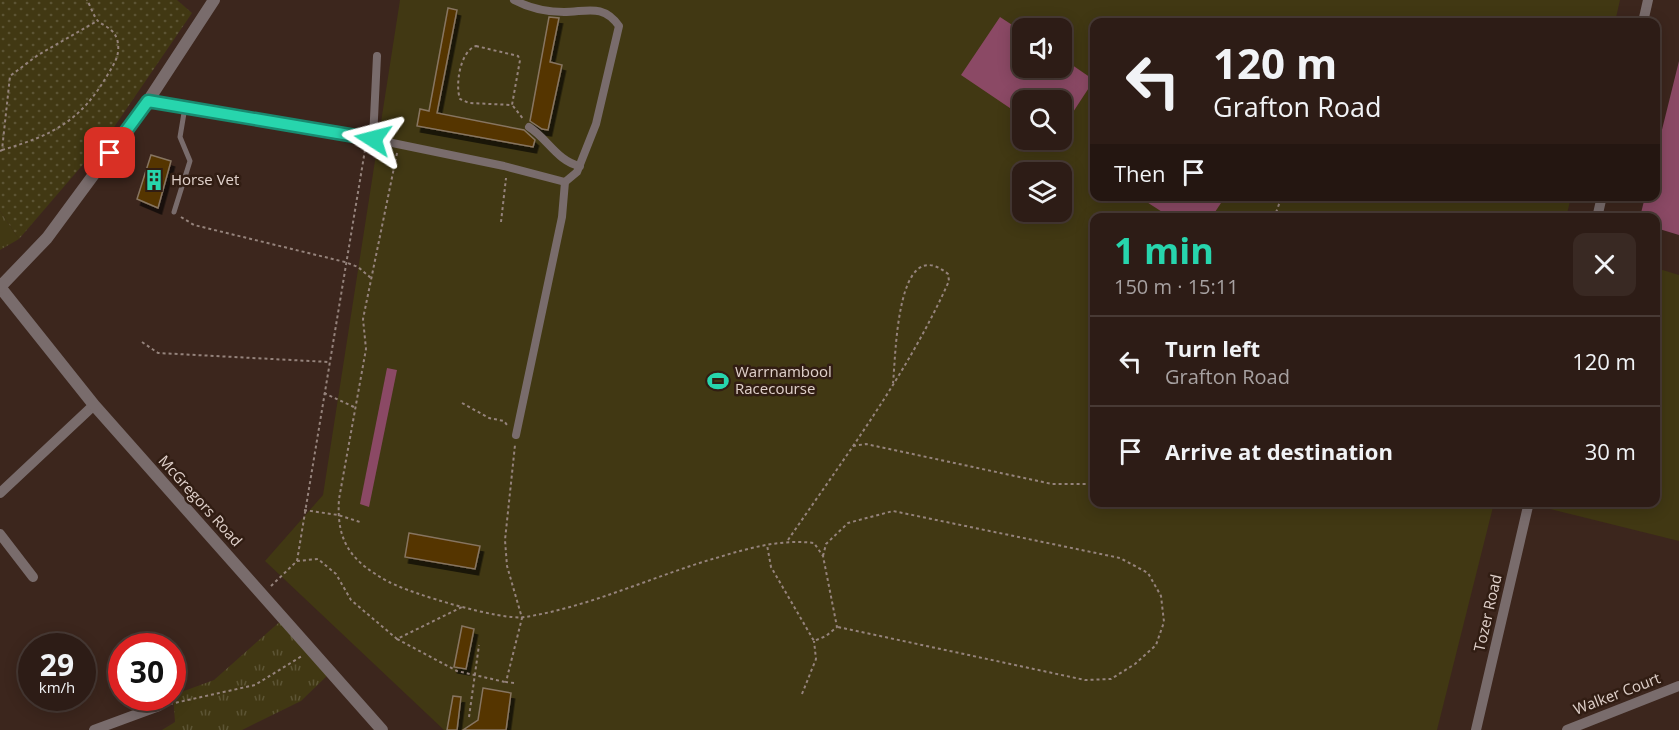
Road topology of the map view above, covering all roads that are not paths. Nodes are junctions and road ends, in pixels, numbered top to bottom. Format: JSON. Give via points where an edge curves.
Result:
{"nodes":[{"id":1,"x":214,"y":0,"type":"edge"},
{"id":2,"x":514,"y":0,"type":"edge"},
{"id":3,"x":575,"y":0,"type":"edge"},
{"id":4,"x":1648,"y":0,"type":"edge"},
{"id":5,"x":581,"y":9,"type":"junction"},
{"id":6,"x":1644,"y":18,"type":"edge"},
{"id":7,"x":377,"y":56,"type":"dead end"},
{"id":8,"x":148,"y":101,"type":"junction"},
{"id":9,"x":185,"y":107,"type":"junction"},
{"id":10,"x":529,"y":127,"type":"road end"},
{"id":11,"x":370,"y":139,"type":"junction"},
{"id":12,"x":580,"y":165,"type":"junction"},
{"id":13,"x":566,"y":182,"type":"junction"},
{"id":14,"x":174,"y":212,"type":"road end"},
{"id":15,"x":0,"y":287,"type":"edge"},
{"id":16,"x":94,"y":405,"type":"junction"},
{"id":17,"x":516,"y":435,"type":"road end"},
{"id":18,"x":0,"y":493,"type":"edge"},
{"id":19,"x":1528,"y":507,"type":"edge"},
{"id":20,"x":0,"y":534,"type":"edge"},
{"id":21,"x":33,"y":578,"type":"dead end"},
{"id":22,"x":1679,"y":686,"type":"edge"},
{"id":23,"x":145,"y":711,"type":"edge"},
{"id":24,"x":94,"y":730,"type":"edge"},
{"id":25,"x":382,"y":730,"type":"edge"},
{"id":26,"x":1476,"y":730,"type":"edge"},
{"id":27,"x":1567,"y":730,"type":"edge"}],
"edges":[{"from":1,"to":8,"type":"street"},
{"from":2,"to":5,"type":"street","via":[[525,6],[566,13]]},
{"from":3,"to":5,"type":"street"},
{"from":4,"to":6,"type":"street"},
{"from":5,"to":12,"type":"street","via":[[613,17],[619,26],[596,124]]},
{"from":7,"to":11,"type":"street"},
{"from":8,"to":9,"type":"street"},
{"from":8,"to":15,"type":"street","via":[[47,238]]},
{"from":9,"to":11,"type":"street"},
{"from":9,"to":14,"type":"lane","via":[[180,137],[190,161]]},
{"from":10,"to":12,"type":"street","via":[[568,164]]},
{"from":11,"to":13,"type":"street"},
{"from":12,"to":13,"type":"street"},
{"from":13,"to":17,"type":"street"},
{"from":15,"to":16,"type":"street","name":"McGregors Road"},
{"from":16,"to":18,"type":"street"},
{"from":16,"to":25,"type":"street","name":"McGregors Road"},
{"from":19,"to":26,"type":"street","name":"Tozer Road"},
{"from":20,"to":21,"type":"street"},
{"from":22,"to":27,"type":"street","name":"Walker Court"},
{"from":23,"to":24,"type":"street"}]}
